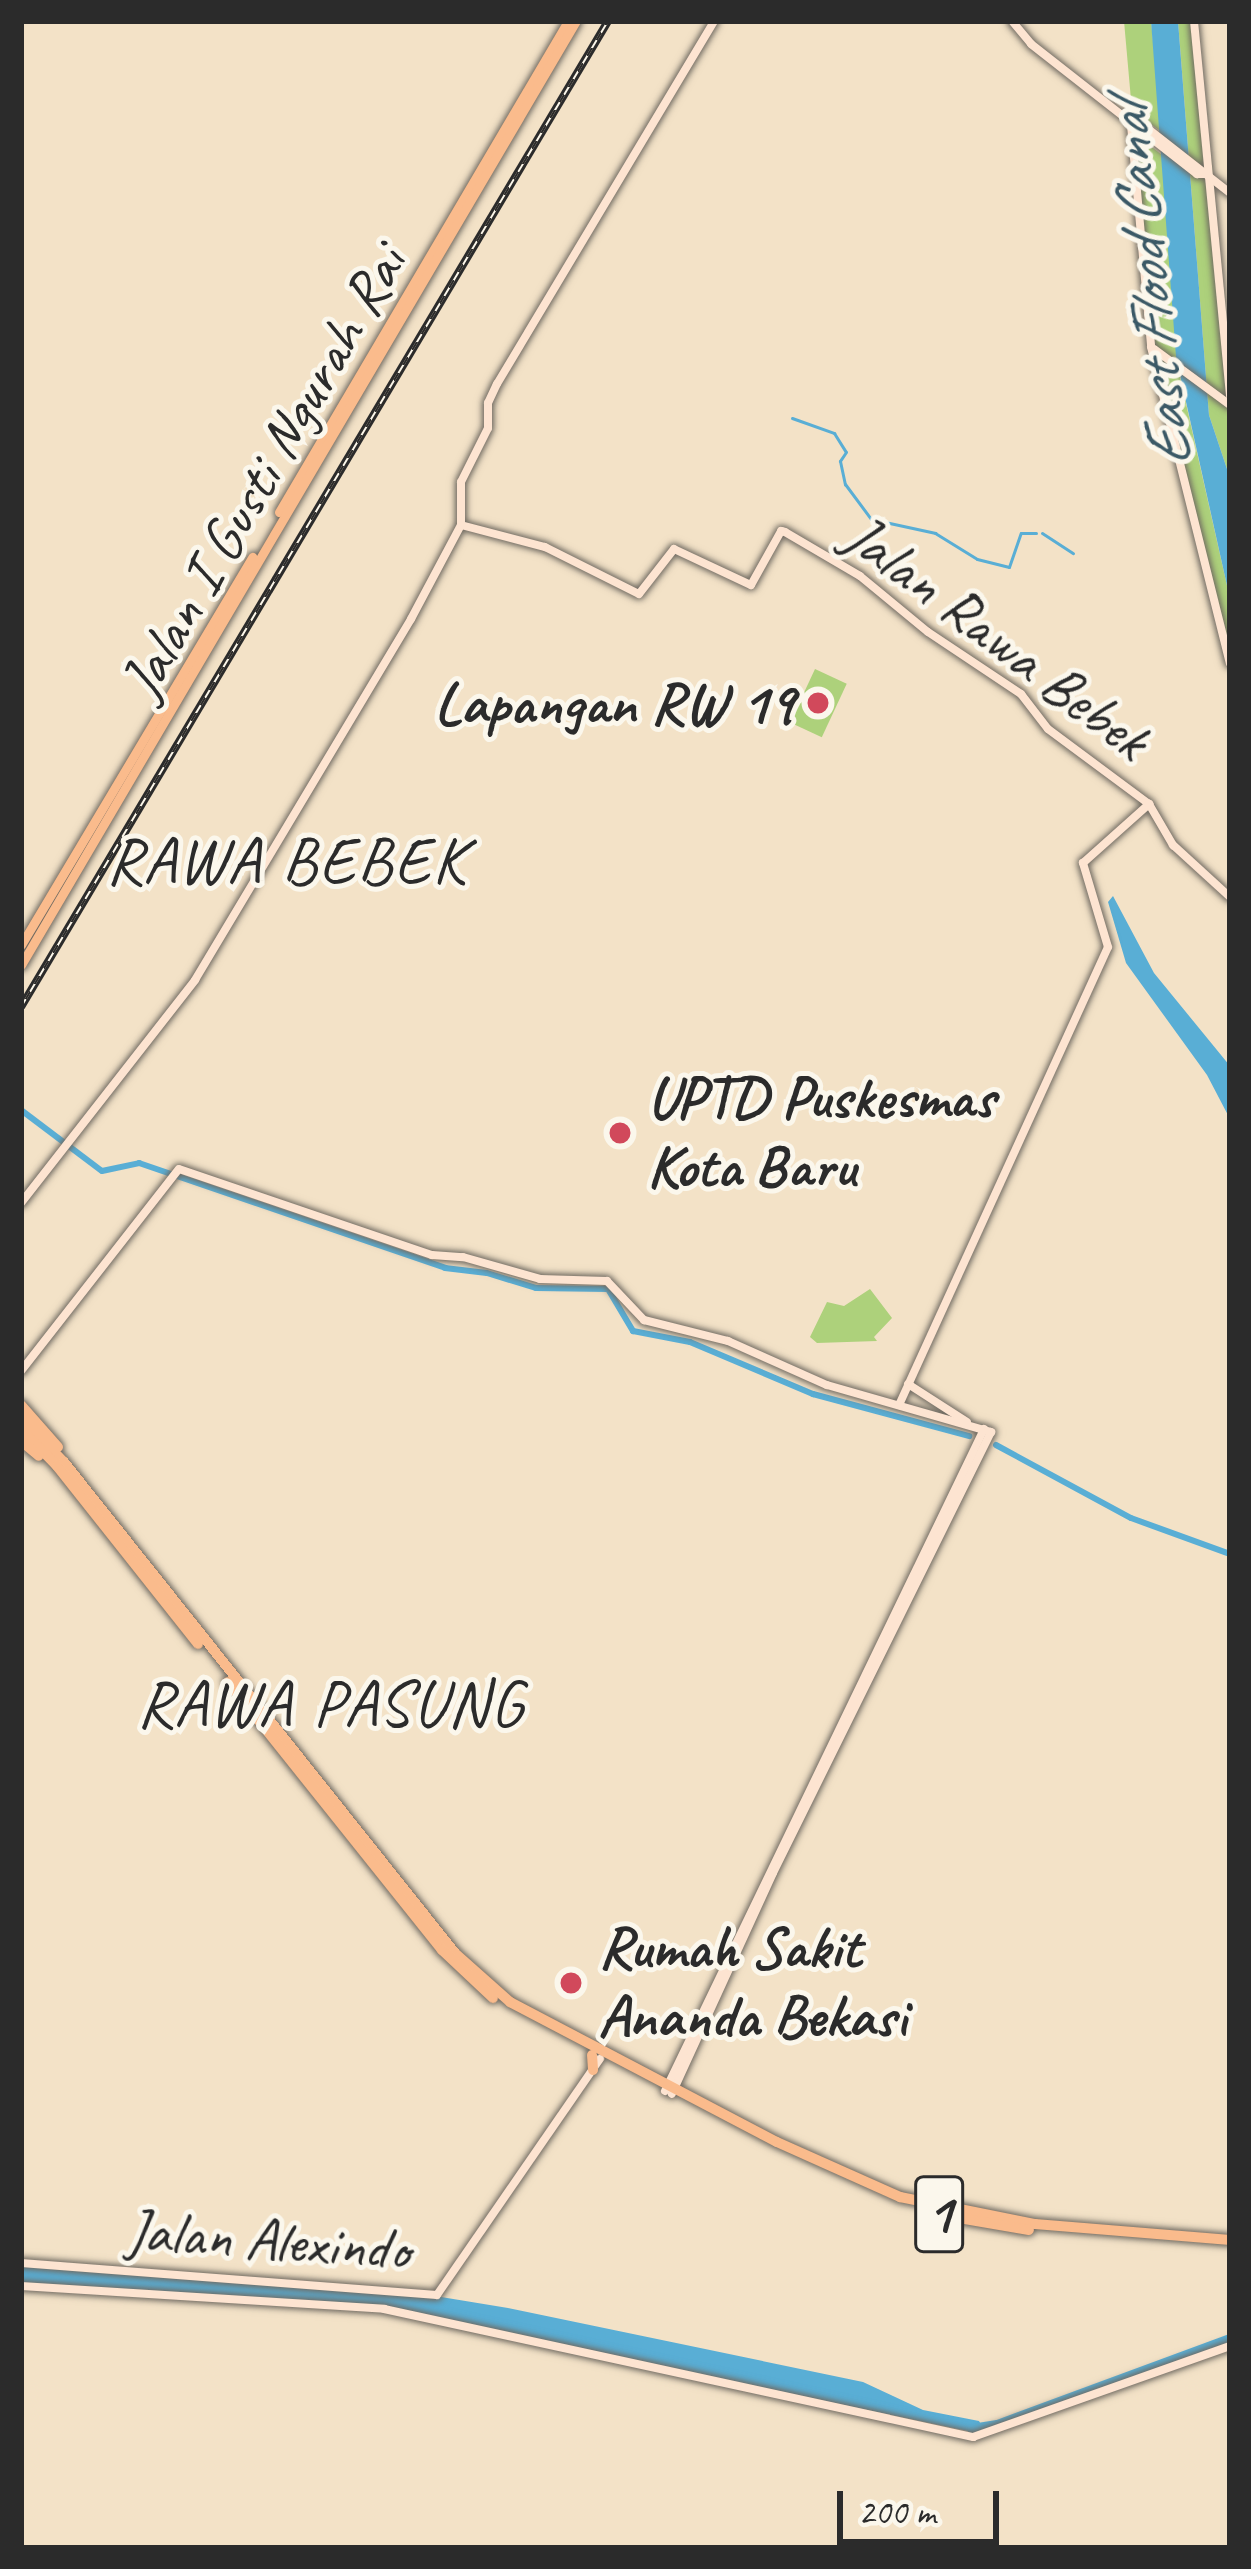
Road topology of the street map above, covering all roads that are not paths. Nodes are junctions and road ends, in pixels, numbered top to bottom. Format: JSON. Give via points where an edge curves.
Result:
{"nodes":[{"id":1,"x":572,"y":21,"type":"edge"},
{"id":2,"x":714,"y":21,"type":"edge"},
{"id":3,"x":1012,"y":21,"type":"edge"},
{"id":4,"x":1193,"y":21,"type":"edge"},
{"id":5,"x":1133,"y":119,"type":"junction"},
{"id":6,"x":1203,"y":173,"type":"junction"},
{"id":7,"x":1230,"y":193,"type":"edge"},
{"id":8,"x":1151,"y":347,"type":"junction"},
{"id":9,"x":1230,"y":400,"type":"edge"},
{"id":10,"x":330,"y":433,"type":"junction"},
{"id":11,"x":461,"y":525,"type":"junction"},
{"id":12,"x":1230,"y":663,"type":"edge"},
{"id":13,"x":1149,"y":803,"type":"junction"},
{"id":14,"x":98,"y":814,"type":"junction"},
{"id":15,"x":106,"y":826,"type":"junction"},
{"id":16,"x":1230,"y":897,"type":"edge"},
{"id":17,"x":21,"y":945,"type":"edge"},
{"id":18,"x":21,"y":965,"type":"edge"},
{"id":19,"x":21,"y":1202,"type":"edge"},
{"id":20,"x":21,"y":1371,"type":"edge"},
{"id":21,"x":908,"y":1384,"type":"junction"},
{"id":22,"x":21,"y":1405,"type":"edge"},
{"id":23,"x":898,"y":1405,"type":"junction"},
{"id":24,"x":21,"y":1418,"type":"edge"},
{"id":25,"x":968,"y":1422,"type":"junction"},
{"id":26,"x":21,"y":1429,"type":"edge"},
{"id":27,"x":21,"y":1441,"type":"edge"},
{"id":28,"x":60,"y":1464,"type":"junction"},
{"id":29,"x":319,"y":1792,"type":"junction"},
{"id":30,"x":597,"y":2061,"type":"junction"},
{"id":31,"x":670,"y":2090,"type":"junction"},
{"id":32,"x":1230,"y":2242,"type":"edge"},
{"id":33,"x":21,"y":2264,"type":"edge"},
{"id":34,"x":21,"y":2286,"type":"edge"},
{"id":35,"x":1230,"y":2346,"type":"edge"}],
"edges":[{"from":1,"to":10,"type":"main road","name":"Jalan I Gusti Ngurah Rai"},
{"from":2,"to":11,"type":"street","via":[[488,404],[488,428],[460,482]]},
{"from":3,"to":5,"type":"street"},
{"from":4,"to":6,"type":"street"},
{"from":5,"to":6,"type":"street"},
{"from":5,"to":8,"type":"street","name":"Jalan Rawa Bebek"},
{"from":6,"to":7,"type":"street"},
{"from":6,"to":9,"type":"street"},
{"from":8,"to":9,"type":"street"},
{"from":8,"to":12,"type":"street","name":"Jalan Rawa Bebek"},
{"from":10,"to":14,"type":"main road","name":"Jalan I Gusti Ngurah Rai"},
{"from":10,"to":15,"type":"main road","name":"Jalan I Gusti Ngurah Rai"},
{"from":11,"to":13,"type":"street","name":"Jalan Rawa Bebek","via":[[545,547],[639,594],[674,549],[751,585],[785,532],[860,576],[1012,688],[1048,729]]},
{"from":11,"to":19,"type":"street","via":[[195,980]]},
{"from":13,"to":16,"type":"street","name":"Jalan Rawa Bebek","via":[[1173,845]]},
{"from":13,"to":21,"type":"street","via":[[1084,863],[1108,946]]},
{"from":14,"to":15,"type":"main road"},
{"from":14,"to":17,"type":"main road","name":"Jalan I Gusti Ngurah Rai"},
{"from":15,"to":18,"type":"main road","name":"Jalan I Gusti Ngurah Rai"},
{"from":20,"to":23,"type":"street","via":[[178,1169],[425,1253],[540,1279],[607,1281],[644,1320],[728,1341],[791,1372]]},
{"from":21,"to":23,"type":"street"},
{"from":21,"to":25,"type":"street"},
{"from":22,"to":28,"type":"highway"},
{"from":23,"to":25,"type":"street"},
{"from":24,"to":28,"type":"highway","number":"1"},
{"from":25,"to":31,"type":"street","via":[[986,1434],[980,1448],[774,1856]]},
{"from":26,"to":28,"type":"highway","number":"1"},
{"from":27,"to":28,"type":"highway"},
{"from":28,"to":29,"type":"highway","number":"1"},
{"from":29,"to":30,"type":"highway","number":"1","via":[[474,1983]]},
{"from":29,"to":31,"type":"highway","number":"1","via":[[492,1990]]},
{"from":30,"to":31,"type":"highway","number":"1"},
{"from":30,"to":33,"type":"street","name":"Jalan Alexindo","via":[[437,2295]]},
{"from":31,"to":32,"type":"highway","number":"1","via":[[806,2164],[905,2206],[1045,2232]]},
{"from":34,"to":35,"type":"street","via":[[422,2317],[973,2437]]}]}
